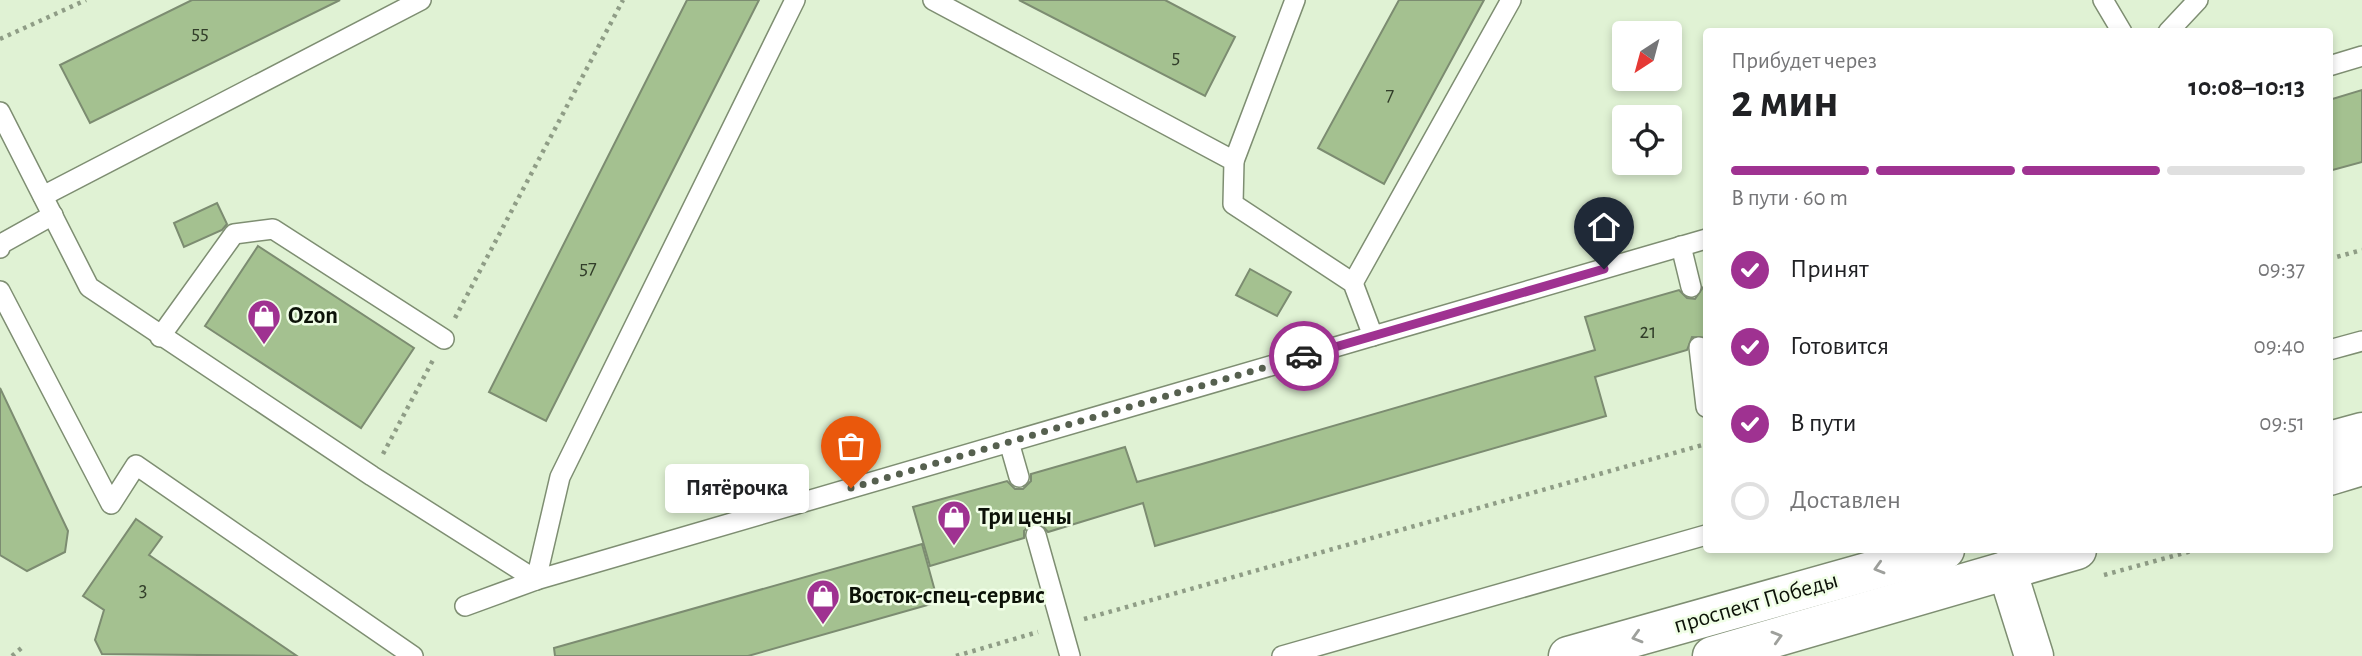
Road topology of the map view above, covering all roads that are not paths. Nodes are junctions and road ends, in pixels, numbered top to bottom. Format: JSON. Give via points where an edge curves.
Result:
{"nodes":[{"id":1,"x":421,"y":0,"type":"edge"},
{"id":2,"x":795,"y":0,"type":"edge"},
{"id":3,"x":933,"y":0,"type":"edge"},
{"id":4,"x":1295,"y":0,"type":"edge"},
{"id":5,"x":1511,"y":0,"type":"edge"},
{"id":6,"x":2103,"y":0,"type":"edge"},
{"id":7,"x":2198,"y":0,"type":"edge"},
{"id":8,"x":2120,"y":28,"type":"edge"},
{"id":9,"x":2172,"y":28,"type":"edge"},
{"id":10,"x":2362,"y":56,"type":"edge"},
{"id":11,"x":2333,"y":65,"type":"edge"},
{"id":12,"x":0,"y":112,"type":"edge"},
{"id":13,"x":1234,"y":160,"type":"junction"},
{"id":14,"x":43,"y":196,"type":"junction"},
{"id":15,"x":53,"y":215,"type":"junction"},
{"id":16,"x":1703,"y":240,"type":"edge"},
{"id":17,"x":1681,"y":246,"type":"junction"},
{"id":18,"x":0,"y":248,"type":"edge"},
{"id":19,"x":1353,"y":283,"type":"junction"},
{"id":20,"x":1691,"y":287,"type":"dead end"},
{"id":21,"x":0,"y":291,"type":"edge"},
{"id":22,"x":160,"y":337,"type":"junction"},
{"id":23,"x":1373,"y":337,"type":"junction"},
{"id":24,"x":444,"y":340,"type":"road end"},
{"id":25,"x":2362,"y":341,"type":"edge"},
{"id":26,"x":1699,"y":347,"type":"dead end"},
{"id":27,"x":2333,"y":349,"type":"edge"},
{"id":28,"x":1703,"y":381,"type":"edge"},
{"id":29,"x":2362,"y":432,"type":"edge"},
{"id":30,"x":2333,"y":440,"type":"edge"},
{"id":31,"x":1009,"y":442,"type":"junction"},
{"id":32,"x":2362,"y":466,"type":"edge"},
{"id":33,"x":2333,"y":475,"type":"edge"},
{"id":34,"x":1019,"y":477,"type":"dead end"},
{"id":35,"x":1036,"y":535,"type":"dead end"},
{"id":36,"x":1703,"y":536,"type":"edge"},
{"id":37,"x":1934,"y":553,"type":"edge"},
{"id":38,"x":2066,"y":553,"type":"edge"},
{"id":39,"x":2007,"y":570,"type":"junction"},
{"id":40,"x":536,"y":580,"type":"junction"},
{"id":41,"x":465,"y":606,"type":"dead end"},
{"id":42,"x":413,"y":656,"type":"edge"},
{"id":43,"x":1070,"y":656,"type":"edge"},
{"id":44,"x":1283,"y":656,"type":"edge"},
{"id":45,"x":1568,"y":656,"type":"edge"},
{"id":46,"x":1712,"y":656,"type":"edge"},
{"id":47,"x":2034,"y":656,"type":"edge"}],
"edges":[{"from":1,"to":14,"type":"lane"},
{"from":2,"to":40,"type":"lane","via":[[560,477]]},
{"from":3,"to":13,"type":"lane"},
{"from":4,"to":13,"type":"lane"},
{"from":5,"to":19,"type":"lane"},
{"from":6,"to":8,"type":"lane"},
{"from":7,"to":9,"type":"lane"},
{"from":10,"to":11,"type":"lane"},
{"from":12,"to":14,"type":"lane"},
{"from":13,"to":19,"type":"lane","via":[[1233,204]]},
{"from":14,"to":15,"type":"lane"},
{"from":15,"to":18,"type":"lane"},
{"from":15,"to":22,"type":"lane","via":[[89,287]]},
{"from":16,"to":17,"type":"lane"},
{"from":17,"to":20,"type":"lane"},
{"from":17,"to":23,"type":"lane"},
{"from":19,"to":23,"type":"lane"},
{"from":21,"to":42,"type":"lane","via":[[111,504],[136,465]]},
{"from":22,"to":24,"type":"lane","via":[[234,234],[273,229]]},
{"from":22,"to":40,"type":"lane"},
{"from":23,"to":31,"type":"lane"},
{"from":25,"to":27,"type":"lane"},
{"from":26,"to":28,"type":"lane"},
{"from":29,"to":30,"type":"main road"},
{"from":31,"to":34,"type":"lane"},
{"from":31,"to":40,"type":"lane"},
{"from":32,"to":33,"type":"main road"},
{"from":35,"to":43,"type":"lane"},
{"from":36,"to":44,"type":"lane"},
{"from":37,"to":45,"type":"main road","name":"проспект Победы","one_way":true},
{"from":38,"to":39,"type":"main road","name":"проспект Победы"},
{"from":46,"to":39,"type":"main road","name":"проспект Победы","one_way":true},
{"from":39,"to":47,"type":"main road"},
{"from":40,"to":41,"type":"lane"}]}
